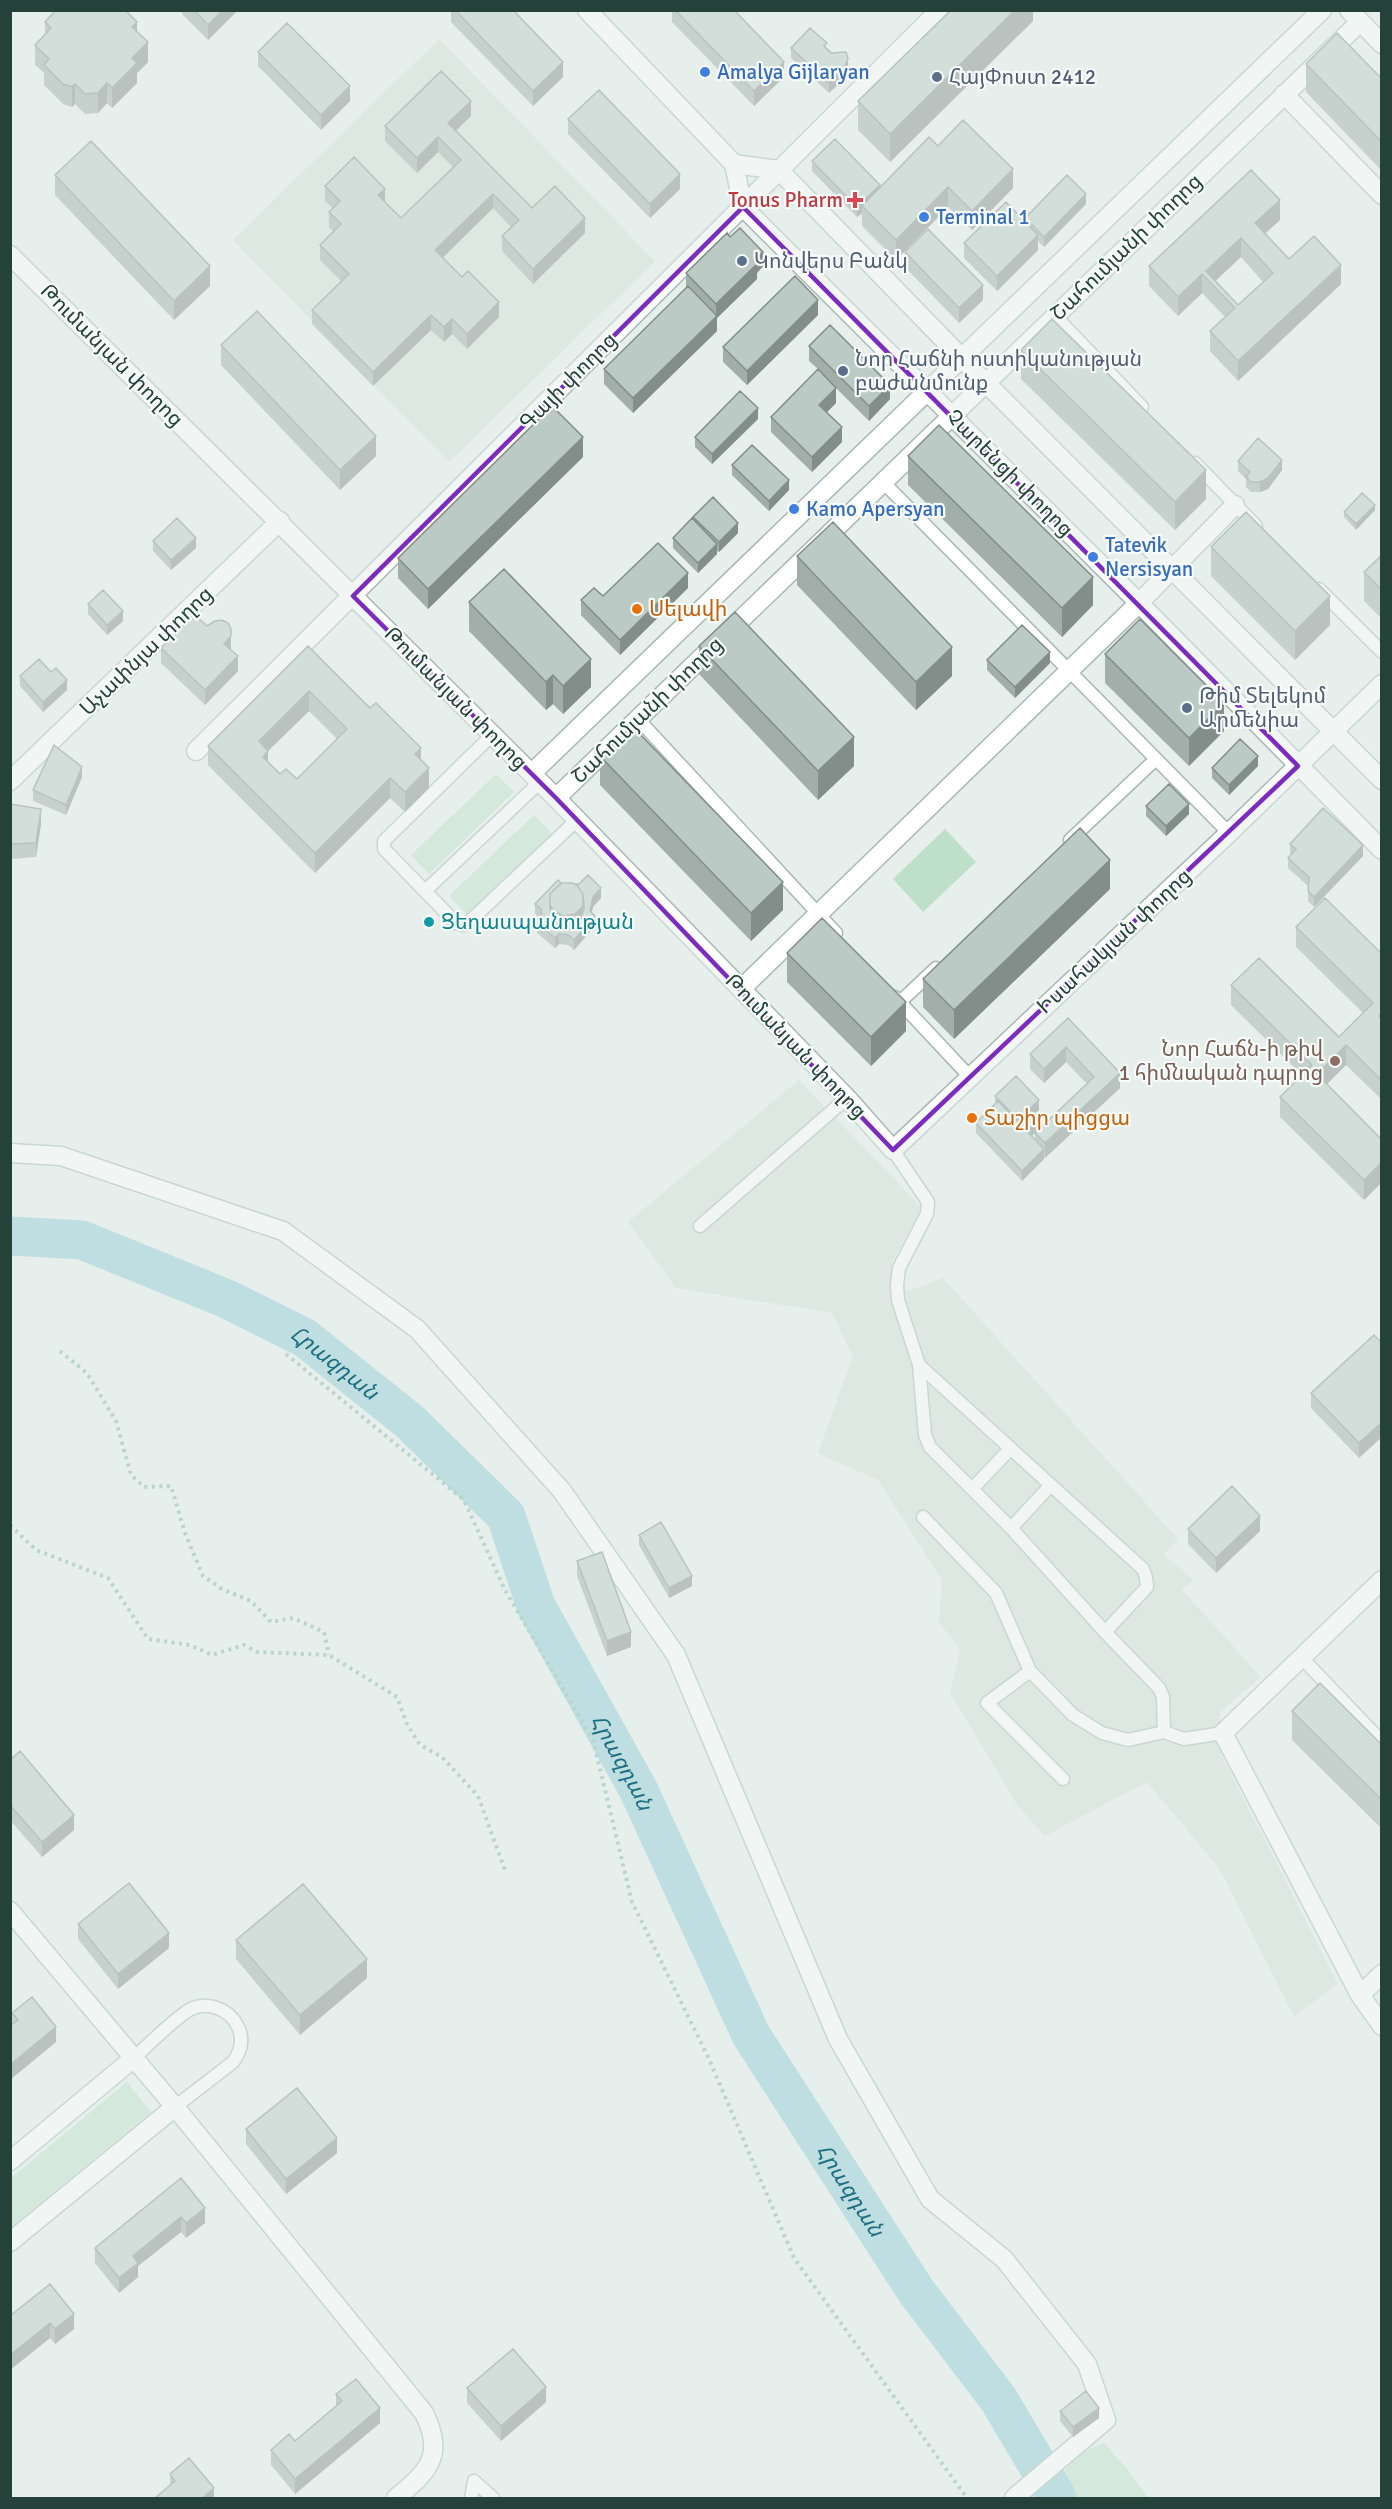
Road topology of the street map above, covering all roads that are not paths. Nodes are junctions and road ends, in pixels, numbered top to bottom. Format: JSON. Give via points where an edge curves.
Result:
{"nodes":[{"id":1,"x":587,"y":10,"type":"edge"},
{"id":2,"x":940,"y":10,"type":"edge"},
{"id":3,"x":1322,"y":10,"type":"edge"},
{"id":4,"x":1354,"y":16,"type":"edge"},
{"id":5,"x":1382,"y":44,"type":"edge"},
{"id":6,"x":1284,"y":94,"type":"junction"},
{"id":7,"x":734,"y":164,"type":"junction"},
{"id":8,"x":779,"y":171,"type":"junction"},
{"id":9,"x":1382,"y":195,"type":"edge"},
{"id":10,"x":743,"y":207,"type":"junction"},
{"id":11,"x":10,"y":255,"type":"edge"},
{"id":12,"x":1054,"y":316,"type":"junction"},
{"id":13,"x":962,"y":358,"type":"junction"},
{"id":14,"x":986,"y":383,"type":"junction"},
{"id":15,"x":928,"y":391,"type":"junction"},
{"id":16,"x":952,"y":415,"type":"junction"},
{"id":17,"x":1154,"y":420,"type":"edge"},
{"id":18,"x":1186,"y":454,"type":"edge"},
{"id":19,"x":883,"y":482,"type":"junction"},
{"id":20,"x":1235,"y":505,"type":"junction"},
{"id":21,"x":280,"y":521,"type":"junction"},
{"id":22,"x":1268,"y":538,"type":"edge"},
{"id":23,"x":1172,"y":568,"type":"junction"},
{"id":24,"x":1308,"y":579,"type":"edge"},
{"id":25,"x":353,"y":596,"type":"junction"},
{"id":26,"x":1139,"y":603,"type":"junction"},
{"id":27,"x":1382,"y":652,"type":"edge"},
{"id":28,"x":1069,"y":670,"type":"junction"},
{"id":29,"x":1382,"y":684,"type":"edge"},
{"id":30,"x":638,"y":719,"type":"junction"},
{"id":31,"x":1334,"y":731,"type":"junction"},
{"id":32,"x":493,"y":734,"type":"junction"},
{"id":33,"x":196,"y":751,"type":"dead end"},
{"id":34,"x":1156,"y":759,"type":"junction"},
{"id":35,"x":1298,"y":766,"type":"junction"},
{"id":36,"x":536,"y":777,"type":"junction"},
{"id":37,"x":1382,"y":780,"type":"edge"},
{"id":38,"x":10,"y":781,"type":"edge"},
{"id":39,"x":556,"y":798,"type":"junction"},
{"id":40,"x":577,"y":820,"type":"junction"},
{"id":41,"x":1229,"y":832,"type":"junction"},
{"id":42,"x":1062,"y":848,"type":"edge"},
{"id":43,"x":1382,"y":850,"type":"edge"},
{"id":44,"x":425,"y":891,"type":"junction"},
{"id":45,"x":817,"y":912,"type":"junction"},
{"id":46,"x":847,"y":945,"type":"edge"},
{"id":47,"x":943,"y":961,"type":"edge"},
{"id":48,"x":885,"y":986,"type":"edge"},
{"id":49,"x":741,"y":988,"type":"junction"},
{"id":50,"x":900,"y":1002,"type":"junction"},
{"id":51,"x":970,"y":1077,"type":"junction"},
{"id":52,"x":847,"y":1098,"type":"junction"},
{"id":53,"x":893,"y":1150,"type":"junction"},
{"id":54,"x":10,"y":1154,"type":"edge"},
{"id":55,"x":700,"y":1227,"type":"dead end"},
{"id":56,"x":920,"y":1365,"type":"junction"},
{"id":57,"x":1010,"y":1449,"type":"junction"},
{"id":58,"x":1050,"y":1486,"type":"junction"},
{"id":59,"x":972,"y":1490,"type":"junction"},
{"id":60,"x":923,"y":1517,"type":"dead end"},
{"id":61,"x":1011,"y":1528,"type":"junction"},
{"id":62,"x":1382,"y":1580,"type":"edge"},
{"id":63,"x":1105,"y":1632,"type":"junction"},
{"id":64,"x":1301,"y":1657,"type":"junction"},
{"id":65,"x":1030,"y":1671,"type":"junction"},
{"id":66,"x":1164,"y":1732,"type":"junction"},
{"id":67,"x":1223,"y":1733,"type":"junction"},
{"id":68,"x":1382,"y":1742,"type":"edge"},
{"id":69,"x":1063,"y":1779,"type":"dead end"},
{"id":70,"x":10,"y":1911,"type":"edge"},
{"id":71,"x":1382,"y":1974,"type":"edge"},
{"id":72,"x":1360,"y":1995,"type":"junction"},
{"id":73,"x":1382,"y":2026,"type":"edge"},
{"id":74,"x":134,"y":2058,"type":"junction"},
{"id":75,"x":174,"y":2107,"type":"junction"},
{"id":76,"x":10,"y":2160,"type":"edge"},
{"id":77,"x":10,"y":2242,"type":"edge"},
{"id":78,"x":396,"y":2499,"type":"edge"},
{"id":79,"x":471,"y":2499,"type":"edge"},
{"id":80,"x":493,"y":2499,"type":"edge"},
{"id":81,"x":1014,"y":2499,"type":"edge"}],
"edges":[{"from":1,"to":7,"type":"street"},
{"from":2,"to":8,"type":"street","name":"Գայի փողոց"},
{"from":3,"to":13,"type":"street","name":"Շահումյանի փողոց"},
{"from":4,"to":5,"type":"street"},
{"from":4,"to":6,"type":"street","name":"Շահումյանի փողոց"},
{"from":6,"to":9,"type":"street"},
{"from":6,"to":12,"type":"street","name":"Շահումյանի փողոց"},
{"from":7,"to":8,"type":"street"},
{"from":7,"to":10,"type":"street"},
{"from":8,"to":10,"type":"street","name":"Գայի փողոց"},
{"from":8,"to":13,"type":"street"},
{"from":10,"to":15,"type":"street","name":"Չարենցի փողոց"},
{"from":10,"to":25,"type":"street","name":"Գայի փողոց"},
{"from":11,"to":21,"type":"street","name":"Թումանյան փողոց"},
{"from":12,"to":14,"type":"street","name":"Շահումյանի փողոց"},
{"from":12,"to":17,"type":"lane"},
{"from":13,"to":14,"type":"street"},
{"from":13,"to":15,"type":"street","name":"Շահումյանի փողոց"},
{"from":14,"to":16,"type":"street","name":"Շահումյանի փողոց"},
{"from":14,"to":23,"type":"street"},
{"from":15,"to":16,"type":"street","name":"Չարենցի փողոց"},
{"from":15,"to":36,"type":"street","name":"Շահումյանի փողոց"},
{"from":16,"to":19,"type":"street","name":"Շահումյանի փողոց"},
{"from":16,"to":26,"type":"street","name":"Չարենցի փողոց"},
{"from":18,"to":20,"type":"lane"},
{"from":19,"to":28,"type":"lane"},
{"from":19,"to":30,"type":"street","name":"Շահումյանի փողոց"},
{"from":20,"to":22,"type":"lane"},
{"from":20,"to":23,"type":"street"},
{"from":21,"to":25,"type":"street","name":"Թումանյան փողոց"},
{"from":21,"to":38,"type":"street","name":"Աչափնյա փողոց"},
{"from":23,"to":26,"type":"street"},
{"from":23,"to":31,"type":"street"},
{"from":24,"to":27,"type":"lane"},
{"from":25,"to":32,"type":"street","name":"Թումանյան փողոց"},
{"from":25,"to":33,"type":"street","name":"Գայի փողոց"},
{"from":26,"to":28,"type":"street"},
{"from":26,"to":35,"type":"street","name":"Չարենցի փողոց"},
{"from":28,"to":34,"type":"lane"},
{"from":28,"to":45,"type":"street"},
{"from":29,"to":31,"type":"street","name":"Իսահակյան փողոց"},
{"from":30,"to":39,"type":"street","name":"Շահումյանի փողոց"},
{"from":30,"to":45,"type":"lane"},
{"from":31,"to":35,"type":"street","name":"Իսահակյան փողոց"},
{"from":31,"to":37,"type":"street"},
{"from":32,"to":36,"type":"street","name":"Թումանյան փողոց"},
{"from":32,"to":44,"type":"lane","via":[[384,841],[384,849]]},
{"from":34,"to":41,"type":"lane"},
{"from":34,"to":42,"type":"lane"},
{"from":35,"to":41,"type":"street","name":"Իսահակյան փողոց"},
{"from":35,"to":43,"type":"street","name":"Չարենցի փողոց"},
{"from":36,"to":39,"type":"street","name":"Թումանյան փողոց"},
{"from":36,"to":44,"type":"lane"},
{"from":39,"to":40,"type":"street","name":"Թումանյան փողոց"},
{"from":40,"to":44,"type":"lane","via":[[463,925]]},
{"from":40,"to":49,"type":"street","name":"Թումանյան փողոց"},
{"from":41,"to":51,"type":"street","name":"Իսահակյան փողոց"},
{"from":45,"to":46,"type":"lane"},
{"from":45,"to":49,"type":"street"},
{"from":47,"to":50,"type":"lane"},
{"from":48,"to":50,"type":"lane"},
{"from":49,"to":52,"type":"street","name":"Թումանյան փողոց"},
{"from":50,"to":51,"type":"lane"},
{"from":51,"to":53,"type":"street","name":"Իսահակյան փողոց"},
{"from":52,"to":53,"type":"street","name":"Թումանյան փողոց"},
{"from":52,"to":55,"type":"lane"},
{"from":53,"to":56,"type":"lane","via":[[928,1202],[927,1214],[899,1268],[897,1285],[898,1300]]},
{"from":54,"to":81,"type":"street","via":[[61,1156],[283,1232],[417,1329],[562,1491],[676,1655],[838,2039],[930,2199],[1004,2259],[1087,2364],[1106,2420]]},
{"from":56,"to":57,"type":"lane"},
{"from":56,"to":59,"type":"lane","via":[[925,1435],[930,1447]]},
{"from":57,"to":58,"type":"lane"},
{"from":57,"to":59,"type":"lane"},
{"from":58,"to":61,"type":"lane"},
{"from":58,"to":63,"type":"lane","via":[[1143,1569],[1147,1587]]},
{"from":59,"to":61,"type":"lane"},
{"from":60,"to":65,"type":"lane","via":[[996,1593]]},
{"from":61,"to":63,"type":"lane"},
{"from":62,"to":64,"type":"street"},
{"from":63,"to":66,"type":"lane","via":[[1159,1688]]},
{"from":64,"to":67,"type":"street"},
{"from":64,"to":68,"type":"lane"},
{"from":65,"to":66,"type":"lane","via":[[1073,1716],[1102,1733],[1128,1740]]},
{"from":65,"to":69,"type":"lane","via":[[987,1703]]},
{"from":66,"to":67,"type":"lane","via":[[1184,1739]]},
{"from":67,"to":72,"type":"street"},
{"from":70,"to":74,"type":"street"},
{"from":71,"to":72,"type":"street"},
{"from":72,"to":73,"type":"street"},
{"from":74,"to":75,"type":"street"},
{"from":74,"to":75,"type":"lane","via":[[190,2010],[210,2006],[231,2016],[242,2038],[238,2055]]},
{"from":74,"to":76,"type":"street"},
{"from":75,"to":77,"type":"street"},
{"from":75,"to":78,"type":"street","via":[[424,2413],[433,2431],[435,2449],[417,2481]]},
{"from":79,"to":80,"type":"lane","via":[[474,2481]]}]}
